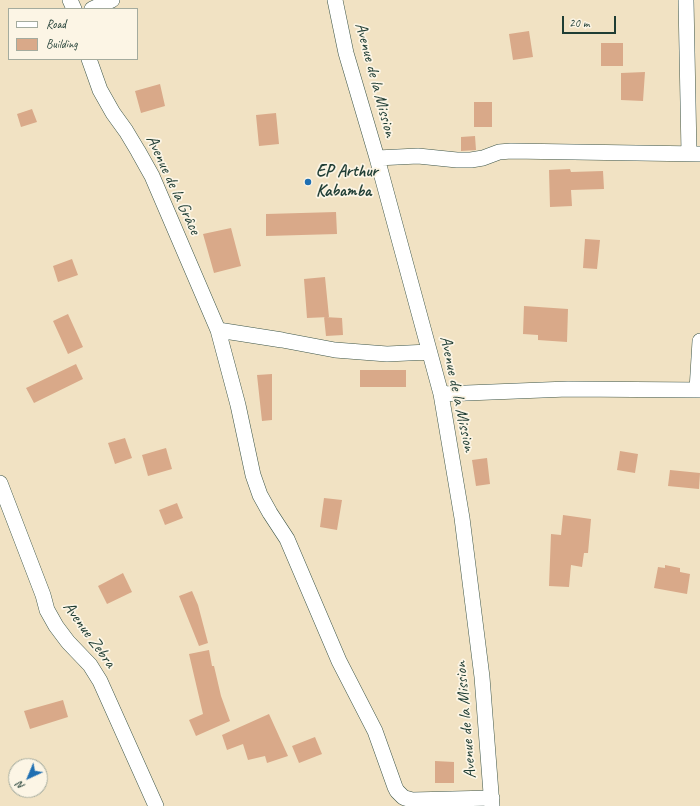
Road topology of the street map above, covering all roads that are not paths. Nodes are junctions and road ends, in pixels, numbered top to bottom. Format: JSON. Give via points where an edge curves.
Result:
{"nodes":[{"id":1,"x":112,"y":0,"type":"edge"},
{"id":2,"x":335,"y":0,"type":"edge"},
{"id":3,"x":686,"y":0,"type":"edge"},
{"id":4,"x":94,"y":8,"type":"edge"},
{"id":5,"x":89,"y":60,"type":"edge"},
{"id":6,"x":695,"y":154,"type":"edge"},
{"id":7,"x":377,"y":158,"type":"junction"},
{"id":8,"x":218,"y":330,"type":"junction"},
{"id":9,"x":700,"y":340,"type":"edge"},
{"id":10,"x":429,"y":352,"type":"junction"},
{"id":11,"x":699,"y":390,"type":"edge"},
{"id":12,"x":441,"y":394,"type":"junction"},
{"id":13,"x":0,"y":483,"type":"edge"},
{"id":14,"x":492,"y":802,"type":"edge"},
{"id":15,"x":156,"y":806,"type":"edge"}],
"edges":[{"from":1,"to":4,"type":"street"},
{"from":2,"to":7,"type":"street","name":"Avenue de la Mission","via":[[346,53]]},
{"from":3,"to":6,"type":"street"},
{"from":5,"to":8,"type":"street","name":"Avenue de la Grâce","via":[[100,90],[152,176]]},
{"from":6,"to":7,"type":"street","via":[[511,151],[471,160],[418,156]]},
{"from":7,"to":10,"type":"street","name":"Avenue de la Mission"},
{"from":8,"to":10,"type":"street","via":[[335,350],[387,354]]},
{"from":8,"to":14,"type":"street","name":"Avenue de la Grâce","via":[[260,495],[286,539],[339,661],[376,732],[397,791],[412,800]]},
{"from":9,"to":11,"type":"street"},
{"from":10,"to":12,"type":"street","name":"Avenue de la Mission"},
{"from":11,"to":12,"type":"street","via":[[568,388]]},
{"from":12,"to":14,"type":"street","name":"Avenue de la Mission","via":[[462,518],[482,676]]},
{"from":13,"to":15,"type":"street","name":"Avenue Zebra","via":[[47,610],[56,626],[90,665],[100,681]]}]}
